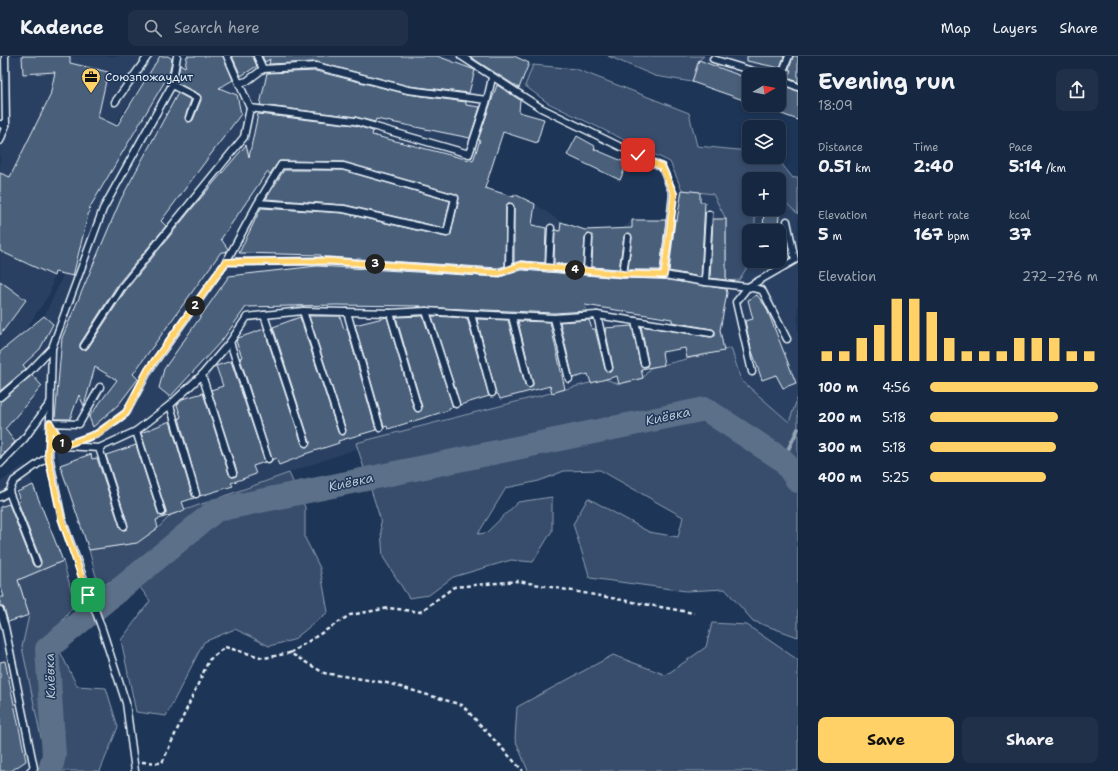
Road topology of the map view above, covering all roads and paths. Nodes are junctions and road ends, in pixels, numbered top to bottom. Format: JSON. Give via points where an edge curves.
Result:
{"nodes":[{"id":1,"x":5,"y":56,"type":"edge"},
{"id":2,"x":148,"y":56,"type":"edge"},
{"id":3,"x":177,"y":56,"type":"edge"},
{"id":4,"x":227,"y":56,"type":"edge"},
{"id":5,"x":257,"y":56,"type":"edge"},
{"id":6,"x":461,"y":56,"type":"edge"},
{"id":7,"x":789,"y":56,"type":"edge"},
{"id":8,"x":713,"y":59,"type":"dead end"},
{"id":9,"x":743,"y":68,"type":"edge"},
{"id":10,"x":784,"y":68,"type":"edge"},
{"id":11,"x":263,"y":69,"type":"junction"},
{"id":12,"x":492,"y":78,"type":"junction"},
{"id":13,"x":786,"y":82,"type":"edge"},
{"id":14,"x":239,"y":83,"type":"junction"},
{"id":15,"x":172,"y":85,"type":"junction"},
{"id":16,"x":798,"y":87,"type":"edge"},
{"id":17,"x":487,"y":100,"type":"junction"},
{"id":18,"x":116,"y":102,"type":"dead end"},
{"id":19,"x":250,"y":108,"type":"junction"},
{"id":20,"x":189,"y":118,"type":"dead end"},
{"id":21,"x":3,"y":124,"type":"edge"},
{"id":22,"x":0,"y":141,"type":"edge"},
{"id":23,"x":258,"y":203,"type":"junction"},
{"id":24,"x":510,"y":207,"type":"dead end"},
{"id":25,"x":709,"y":214,"type":"dead end"},
{"id":26,"x":787,"y":221,"type":"dead end"},
{"id":27,"x":551,"y":228,"type":"dead end"},
{"id":28,"x":628,"y":237,"type":"dead end"},
{"id":29,"x":589,"y":238,"type":"dead end"},
{"id":30,"x":226,"y":262,"type":"junction"},
{"id":31,"x":509,"y":268,"type":"junction"},
{"id":32,"x":549,"y":268,"type":"junction"},
{"id":33,"x":587,"y":270,"type":"junction"},
{"id":34,"x":623,"y":274,"type":"junction"},
{"id":35,"x":664,"y":275,"type":"junction"},
{"id":36,"x":705,"y":282,"type":"junction"},
{"id":37,"x":748,"y":287,"type":"junction"},
{"id":38,"x":303,"y":311,"type":"junction"},
{"id":39,"x":426,"y":311,"type":"junction"},
{"id":40,"x":347,"y":312,"type":"junction"},
{"id":41,"x":390,"y":313,"type":"junction"},
{"id":42,"x":470,"y":314,"type":"junction"},
{"id":43,"x":264,"y":315,"type":"junction"},
{"id":44,"x":512,"y":316,"type":"junction"},
{"id":45,"x":597,"y":316,"type":"junction"},
{"id":46,"x":554,"y":318,"type":"junction"},
{"id":47,"x":635,"y":321,"type":"junction"},
{"id":48,"x":711,"y":333,"type":"dead end"},
{"id":49,"x":787,"y":339,"type":"dead end"},
{"id":50,"x":230,"y":342,"type":"junction"},
{"id":51,"x":84,"y":346,"type":"dead end"},
{"id":52,"x":52,"y":348,"type":"junction"},
{"id":53,"x":644,"y":363,"type":"dead end"},
{"id":54,"x":610,"y":368,"type":"dead end"},
{"id":55,"x":752,"y":372,"type":"dead end"},
{"id":56,"x":202,"y":375,"type":"junction"},
{"id":57,"x":569,"y":379,"type":"dead end"},
{"id":58,"x":529,"y":384,"type":"dead end"},
{"id":59,"x":100,"y":387,"type":"dead end"},
{"id":60,"x":492,"y":393,"type":"dead end"},
{"id":61,"x":0,"y":397,"type":"edge"},
{"id":62,"x":50,"y":402,"type":"junction"},
{"id":63,"x":456,"y":404,"type":"dead end"},
{"id":64,"x":170,"y":405,"type":"junction"},
{"id":65,"x":418,"y":408,"type":"dead end"},
{"id":66,"x":50,"y":423,"type":"junction"},
{"id":67,"x":380,"y":428,"type":"dead end"},
{"id":68,"x":136,"y":431,"type":"junction"},
{"id":69,"x":342,"y":431,"type":"dead end"},
{"id":70,"x":306,"y":443,"type":"dead end"},
{"id":71,"x":63,"y":446,"type":"junction"},
{"id":72,"x":99,"y":448,"type":"junction"},
{"id":73,"x":48,"y":456,"type":"junction"},
{"id":74,"x":268,"y":459,"type":"dead end"},
{"id":75,"x":0,"y":464,"type":"edge"},
{"id":76,"x":234,"y":473,"type":"dead end"},
{"id":77,"x":10,"y":492,"type":"junction"},
{"id":78,"x":196,"y":494,"type":"dead end"},
{"id":79,"x":0,"y":497,"type":"edge"},
{"id":80,"x":162,"y":512,"type":"dead end"},
{"id":81,"x":124,"y":526,"type":"dead end"},
{"id":82,"x":37,"y":563,"type":"dead end"},
{"id":83,"x":0,"y":610,"type":"edge"},
{"id":84,"x":694,"y":613,"type":"dead end"},
{"id":85,"x":290,"y":653,"type":"junction"},
{"id":86,"x":132,"y":761,"type":"junction"},
{"id":87,"x":30,"y":771,"type":"edge"},
{"id":88,"x":135,"y":771,"type":"edge"},
{"id":89,"x":523,"y":771,"type":"edge"}],
"edges":[{"from":1,"to":21,"type":"lane"},
{"from":2,"to":18,"type":"lane"},
{"from":3,"to":15,"type":"lane"},
{"from":4,"to":14,"type":"lane"},
{"from":5,"to":11,"type":"lane"},
{"from":6,"to":12,"type":"lane"},
{"from":7,"to":10,"type":"lane"},
{"from":8,"to":9,"type":"lane"},
{"from":11,"to":14,"type":"lane","via":[[247,81]]},
{"from":11,"to":17,"type":"lane","via":[[316,66],[408,90]]},
{"from":12,"to":17,"type":"lane"},
{"from":12,"to":35,"type":"lane","via":[[541,108],[662,167],[674,194]]},
{"from":13,"to":16,"type":"lane"},
{"from":14,"to":19,"type":"lane"},
{"from":15,"to":20,"type":"lane","via":[[197,98]]},
{"from":15,"to":52,"type":"lane","via":[[103,209]]},
{"from":17,"to":19,"type":"lane","via":[[469,154],[355,121]]},
{"from":19,"to":51,"type":"lane","via":[[244,137],[122,287]]},
{"from":21,"to":22,"type":"lane"},
{"from":23,"to":23,"type":"lane","via":[[344,209],[447,233],[455,198],[343,166],[281,165]]},
{"from":23,"to":30,"type":"lane"},
{"from":24,"to":31,"type":"lane"},
{"from":25,"to":36,"type":"lane"},
{"from":26,"to":37,"type":"lane","via":[[795,260]]},
{"from":27,"to":32,"type":"lane"},
{"from":28,"to":34,"type":"lane"},
{"from":29,"to":33,"type":"lane"},
{"from":30,"to":31,"type":"lane","via":[[328,261],[499,273]]},
{"from":30,"to":71,"type":"lane","via":[[148,370],[126,413],[97,434]]},
{"from":31,"to":32,"type":"lane","via":[[521,265]]},
{"from":32,"to":33,"type":"lane"},
{"from":33,"to":34,"type":"lane"},
{"from":34,"to":35,"type":"lane"},
{"from":35,"to":36,"type":"lane"},
{"from":36,"to":37,"type":"lane"},
{"from":37,"to":49,"type":"lane","via":[[762,290]]},
{"from":37,"to":55,"type":"lane","via":[[736,302]]},
{"from":38,"to":40,"type":"lane"},
{"from":38,"to":43,"type":"lane"},
{"from":38,"to":69,"type":"lane"},
{"from":39,"to":41,"type":"lane"},
{"from":39,"to":42,"type":"lane"},
{"from":39,"to":63,"type":"lane"},
{"from":40,"to":41,"type":"lane"},
{"from":40,"to":67,"type":"lane"},
{"from":41,"to":65,"type":"lane"},
{"from":42,"to":44,"type":"lane"},
{"from":42,"to":60,"type":"lane"},
{"from":43,"to":50,"type":"lane","via":[[247,317]]},
{"from":43,"to":70,"type":"lane"},
{"from":44,"to":46,"type":"lane"},
{"from":44,"to":58,"type":"lane"},
{"from":45,"to":46,"type":"lane"},
{"from":45,"to":47,"type":"lane"},
{"from":45,"to":54,"type":"lane"},
{"from":46,"to":57,"type":"lane"},
{"from":47,"to":48,"type":"lane"},
{"from":47,"to":53,"type":"lane"},
{"from":50,"to":56,"type":"lane"},
{"from":50,"to":74,"type":"lane"},
{"from":52,"to":61,"type":"lane"},
{"from":52,"to":62,"type":"lane"},
{"from":56,"to":64,"type":"lane"},
{"from":56,"to":76,"type":"lane"},
{"from":59,"to":66,"type":"lane","via":[[78,424]]},
{"from":62,"to":66,"type":"lane"},
{"from":62,"to":75,"type":"lane","via":[[24,439]]},
{"from":64,"to":68,"type":"lane"},
{"from":64,"to":78,"type":"lane"},
{"from":66,"to":71,"type":"lane"},
{"from":66,"to":73,"type":"lane"},
{"from":68,"to":72,"type":"lane"},
{"from":68,"to":80,"type":"lane"},
{"from":71,"to":72,"type":"lane"},
{"from":72,"to":81,"type":"lane"},
{"from":73,"to":77,"type":"lane","via":[[14,481]]},
{"from":73,"to":86,"type":"lane","via":[[62,520],[126,702]]},
{"from":77,"to":79,"type":"lane"},
{"from":77,"to":82,"type":"lane"},
{"from":83,"to":87,"type":"lane","via":[[34,768]]},
{"from":84,"to":85,"type":"path","via":[[518,581],[454,587],[420,612],[389,608],[350,615]]},
{"from":85,"to":86,"type":"path","via":[[264,658],[225,647],[209,660],[162,763]]},
{"from":85,"to":89,"type":"path","via":[[324,673],[387,683],[462,705]]},
{"from":86,"to":88,"type":"lane"}]}
